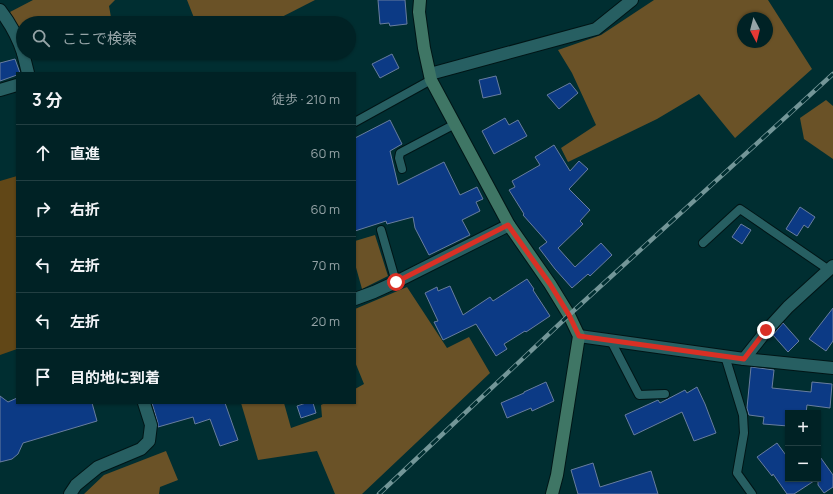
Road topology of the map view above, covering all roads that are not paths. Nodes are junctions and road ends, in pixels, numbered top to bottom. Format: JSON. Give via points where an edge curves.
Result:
{"nodes":[{"id":1,"x":420,"y":0,"type":"edge"},
{"id":2,"x":632,"y":0,"type":"edge"},
{"id":3,"x":0,"y":10,"type":"edge"},
{"id":4,"x":16,"y":35,"type":"edge"},
{"id":5,"x":25,"y":60,"type":"edge"},
{"id":6,"x":28,"y":72,"type":"edge"},
{"id":7,"x":430,"y":77,"type":"junction"},
{"id":8,"x":16,"y":85,"type":"edge"},
{"id":9,"x":0,"y":90,"type":"edge"},
{"id":10,"x":356,"y":121,"type":"edge"},
{"id":11,"x":455,"y":124,"type":"junction"},
{"id":12,"x":402,"y":169,"type":"dead end"},
{"id":13,"x":508,"y":225,"type":"junction"},
{"id":14,"x":381,"y":230,"type":"dead end"},
{"id":15,"x":703,"y":243,"type":"dead end"},
{"id":16,"x":831,"y":268,"type":"edge"},
{"id":17,"x":396,"y":282,"type":"junction"},
{"id":18,"x":356,"y":299,"type":"edge"},
{"id":19,"x":579,"y":336,"type":"junction"},
{"id":20,"x":611,"y":341,"type":"junction"},
{"id":21,"x":725,"y":356,"type":"junction"},
{"id":22,"x":744,"y":359,"type":"junction"},
{"id":23,"x":833,"y":368,"type":"edge"},
{"id":24,"x":665,"y":394,"type":"dead end"},
{"id":25,"x":144,"y":404,"type":"edge"},
{"id":26,"x":76,"y":491,"type":"edge"},
{"id":27,"x":552,"y":494,"type":"edge"},
{"id":28,"x":752,"y":494,"type":"edge"}],
"edges":[{"from":1,"to":7,"type":"street","via":[[419,12]]},
{"from":2,"to":7,"type":"street","via":[[596,29]]},
{"from":3,"to":4,"type":"street"},
{"from":5,"to":6,"type":"street"},
{"from":7,"to":10,"type":"lane"},
{"from":7,"to":11,"type":"street"},
{"from":8,"to":9,"type":"street"},
{"from":11,"to":12,"type":"lane","via":[[400,153]]},
{"from":11,"to":13,"type":"street"},
{"from":13,"to":17,"type":"street"},
{"from":13,"to":19,"type":"street","via":[[550,284]]},
{"from":14,"to":17,"type":"lane"},
{"from":15,"to":16,"type":"lane","via":[[740,209]]},
{"from":16,"to":22,"type":"street","via":[[766,330]]},
{"from":17,"to":18,"type":"street"},
{"from":19,"to":20,"type":"street"},
{"from":19,"to":27,"type":"street"},
{"from":20,"to":21,"type":"street"},
{"from":20,"to":24,"type":"lane","via":[[639,395]]},
{"from":21,"to":22,"type":"street"},
{"from":21,"to":28,"type":"lane","via":[[743,415],[744,433],[737,473]]},
{"from":22,"to":23,"type":"street"},
{"from":25,"to":26,"type":"street","via":[[152,425],[150,441],[141,449],[98,467]]}]}
